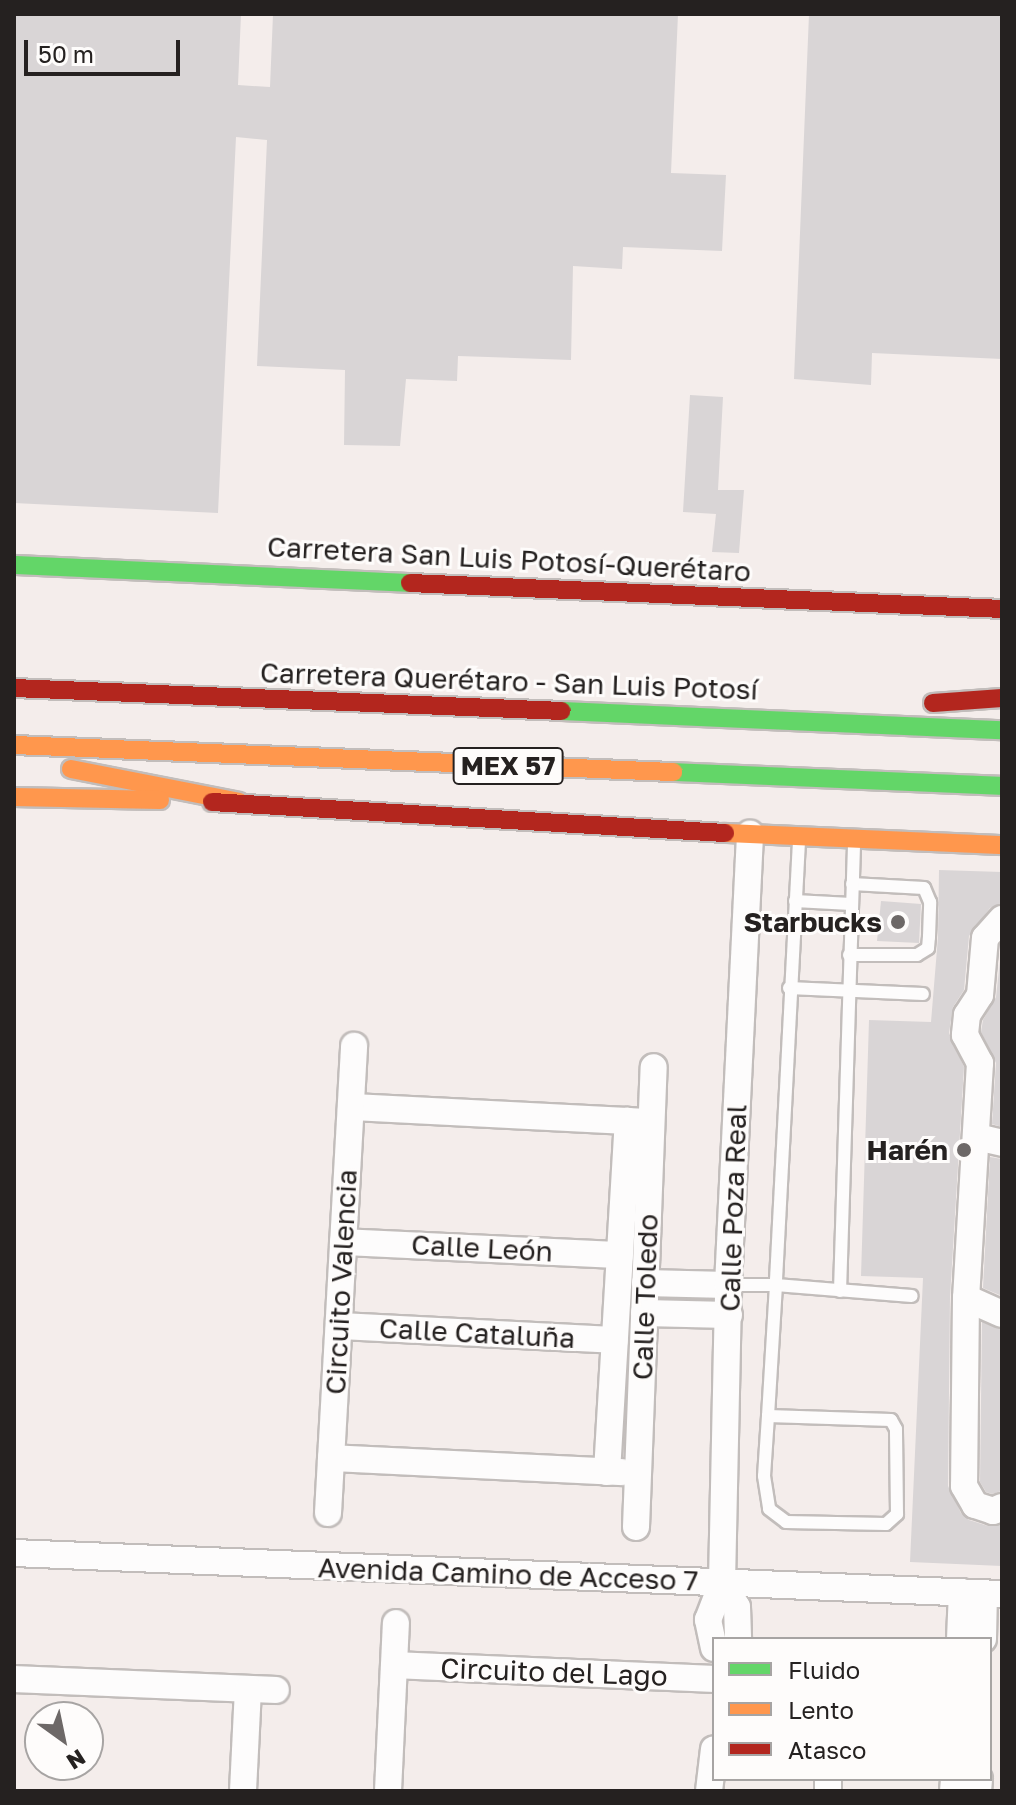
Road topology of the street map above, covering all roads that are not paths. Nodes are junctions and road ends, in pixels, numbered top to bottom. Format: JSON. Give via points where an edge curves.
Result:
{"nodes":[{"id":1,"x":14,"y":565,"type":"edge"},
{"id":2,"x":1002,"y":609,"type":"edge"},
{"id":3,"x":14,"y":688,"type":"edge"},
{"id":4,"x":1002,"y":698,"type":"edge"},
{"id":5,"x":747,"y":719,"type":"junction"},
{"id":6,"x":1002,"y":730,"type":"edge"},
{"id":7,"x":14,"y":745,"type":"edge"},
{"id":8,"x":14,"y":757,"type":"edge"},
{"id":9,"x":1002,"y":786,"type":"edge"},
{"id":10,"x":14,"y":797,"type":"edge"},
{"id":11,"x":239,"y":802,"type":"junction"},
{"id":12,"x":750,"y":834,"type":"junction"},
{"id":13,"x":800,"y":838,"type":"junction"},
{"id":14,"x":854,"y":841,"type":"junction"},
{"id":15,"x":1002,"y":845,"type":"edge"},
{"id":16,"x":852,"y":884,"type":"junction"},
{"id":17,"x":795,"y":901,"type":"junction"},
{"id":18,"x":851,"y":904,"type":"junction"},
{"id":19,"x":1002,"y":919,"type":"edge"},
{"id":20,"x":849,"y":955,"type":"junction"},
{"id":21,"x":994,"y":963,"type":"edge"},
{"id":22,"x":789,"y":988,"type":"junction"},
{"id":23,"x":847,"y":991,"type":"junction"},
{"id":24,"x":923,"y":994,"type":"dead end"},
{"id":25,"x":354,"y":1046,"type":"dead end"},
{"id":26,"x":654,"y":1067,"type":"dead end"},
{"id":27,"x":351,"y":1107,"type":"junction"},
{"id":28,"x":640,"y":1122,"type":"junction"},
{"id":29,"x":989,"y":1140,"type":"edge"},
{"id":30,"x":343,"y":1242,"type":"junction"},
{"id":31,"x":620,"y":1255,"type":"junction"},
{"id":32,"x":645,"y":1283,"type":"junction"},
{"id":33,"x":728,"y":1285,"type":"junction"},
{"id":34,"x":776,"y":1285,"type":"junction"},
{"id":35,"x":840,"y":1291,"type":"junction"},
{"id":36,"x":912,"y":1296,"type":"dead end"},
{"id":37,"x":966,"y":1298,"type":"junction"},
{"id":38,"x":644,"y":1313,"type":"junction"},
{"id":39,"x":1002,"y":1314,"type":"edge"},
{"id":40,"x":729,"y":1315,"type":"junction"},
{"id":41,"x":339,"y":1326,"type":"junction"},
{"id":42,"x":615,"y":1340,"type":"junction"},
{"id":43,"x":768,"y":1416,"type":"junction"},
{"id":44,"x":331,"y":1458,"type":"junction"},
{"id":45,"x":607,"y":1472,"type":"junction"},
{"id":46,"x":638,"y":1473,"type":"junction"},
{"id":47,"x":1002,"y":1507,"type":"edge"},
{"id":48,"x":328,"y":1513,"type":"dead end"},
{"id":49,"x":636,"y":1527,"type":"dead end"},
{"id":50,"x":14,"y":1553,"type":"edge"},
{"id":51,"x":722,"y":1583,"type":"junction"},
{"id":52,"x":983,"y":1593,"type":"edge"},
{"id":53,"x":396,"y":1623,"type":"dead end"},
{"id":54,"x":738,"y":1637,"type":"edge"},
{"id":55,"x":961,"y":1637,"type":"edge"},
{"id":56,"x":983,"y":1637,"type":"edge"},
{"id":57,"x":712,"y":1639,"type":"edge"},
{"id":58,"x":395,"y":1665,"type":"junction"},
{"id":59,"x":14,"y":1679,"type":"edge"},
{"id":60,"x":712,"y":1679,"type":"edge"},
{"id":61,"x":248,"y":1689,"type":"junction"},
{"id":62,"x":276,"y":1690,"type":"dead end"},
{"id":63,"x":712,"y":1766,"type":"edge"},
{"id":64,"x":243,"y":1791,"type":"edge"},
{"id":65,"x":388,"y":1791,"type":"edge"},
{"id":66,"x":709,"y":1791,"type":"edge"}],
"edges":[{"from":1,"to":2,"type":"main road","name":"Carretera San Luis Potosí-Querétaro"},
{"from":3,"to":5,"type":"main road","name":"Carretera Querétaro - San Luis Potosí","number":"MEX 57"},
{"from":4,"to":5,"type":"main road"},
{"from":5,"to":6,"type":"main road","name":"Carretera Querétaro - San Luis Potosí","number":"MEX 57"},
{"from":7,"to":9,"type":"main road","number":"MEX 57"},
{"from":8,"to":11,"type":"main road"},
{"from":10,"to":11,"type":"main road"},
{"from":11,"to":12,"type":"main road"},
{"from":12,"to":13,"type":"main road"},
{"from":12,"to":33,"type":"street","name":"Calle Poza Real"},
{"from":13,"to":14,"type":"main road"},
{"from":13,"to":17,"type":"lane"},
{"from":14,"to":15,"type":"main road"},
{"from":14,"to":16,"type":"lane"},
{"from":16,"to":18,"type":"lane"},
{"from":16,"to":20,"type":"lane","via":[[924,888],[930,902],[929,937],[928,948],[917,955]]},
{"from":17,"to":18,"type":"lane"},
{"from":17,"to":22,"type":"lane"},
{"from":18,"to":20,"type":"lane"},
{"from":19,"to":21,"type":"street","via":[[985,938]]},
{"from":20,"to":23,"type":"lane"},
{"from":21,"to":29,"type":"street","via":[[967,1015],[965,1035],[980,1063]]},
{"from":22,"to":23,"type":"lane"},
{"from":22,"to":34,"type":"lane"},
{"from":23,"to":24,"type":"lane"},
{"from":23,"to":35,"type":"lane"},
{"from":25,"to":27,"type":"street","name":"Circuito Valencia"},
{"from":26,"to":28,"type":"street","name":"Calle Toledo"},
{"from":27,"to":28,"type":"street"},
{"from":27,"to":30,"type":"street","name":"Circuito Valencia"},
{"from":28,"to":31,"type":"street","name":"Calle Toledo"},
{"from":28,"to":32,"type":"street","name":"Calle Toledo"},
{"from":29,"to":37,"type":"street"},
{"from":30,"to":31,"type":"street","name":"Calle León"},
{"from":30,"to":41,"type":"street","name":"Circuito Valencia"},
{"from":31,"to":42,"type":"street","name":"Calle Toledo"},
{"from":32,"to":33,"type":"street"},
{"from":32,"to":38,"type":"street","name":"Calle Toledo"},
{"from":33,"to":34,"type":"lane"},
{"from":33,"to":40,"type":"street","name":"Calle Poza Real"},
{"from":34,"to":35,"type":"lane"},
{"from":34,"to":43,"type":"lane"},
{"from":35,"to":36,"type":"lane"},
{"from":37,"to":39,"type":"street"},
{"from":37,"to":47,"type":"street","via":[[964,1486],[975,1505],[993,1511]]},
{"from":38,"to":40,"type":"street"},
{"from":38,"to":46,"type":"street","name":"Calle Toledo"},
{"from":40,"to":51,"type":"street","name":"Calle Poza Real"},
{"from":41,"to":42,"type":"street","name":"Calle Cataluña"},
{"from":41,"to":44,"type":"street","name":"Circuito Valencia"},
{"from":42,"to":45,"type":"street","name":"Calle Toledo"},
{"from":43,"to":43,"type":"lane","via":[[764,1476],[769,1509],[786,1522],[886,1524],[897,1514],[896,1429],[891,1420]]},
{"from":44,"to":45,"type":"street"},
{"from":44,"to":48,"type":"street","name":"Circuito Valencia"},
{"from":45,"to":46,"type":"street"},
{"from":46,"to":49,"type":"street","name":"Calle Toledo"},
{"from":50,"to":51,"type":"street","name":"Avenida Camino de Acceso 7"},
{"from":51,"to":52,"type":"street","name":"Avenida Camino de Acceso 7"},
{"from":51,"to":54,"type":"street","via":[[737,1607]]},
{"from":51,"to":57,"type":"street","via":[[708,1620]]},
{"from":52,"to":55,"type":"street"},
{"from":52,"to":56,"type":"street"},
{"from":53,"to":58,"type":"street"},
{"from":58,"to":60,"type":"street","name":"Circuito del Lago"},
{"from":58,"to":65,"type":"street"},
{"from":59,"to":61,"type":"street"},
{"from":61,"to":62,"type":"street"},
{"from":61,"to":64,"type":"street"},
{"from":63,"to":66,"type":"street"}]}
